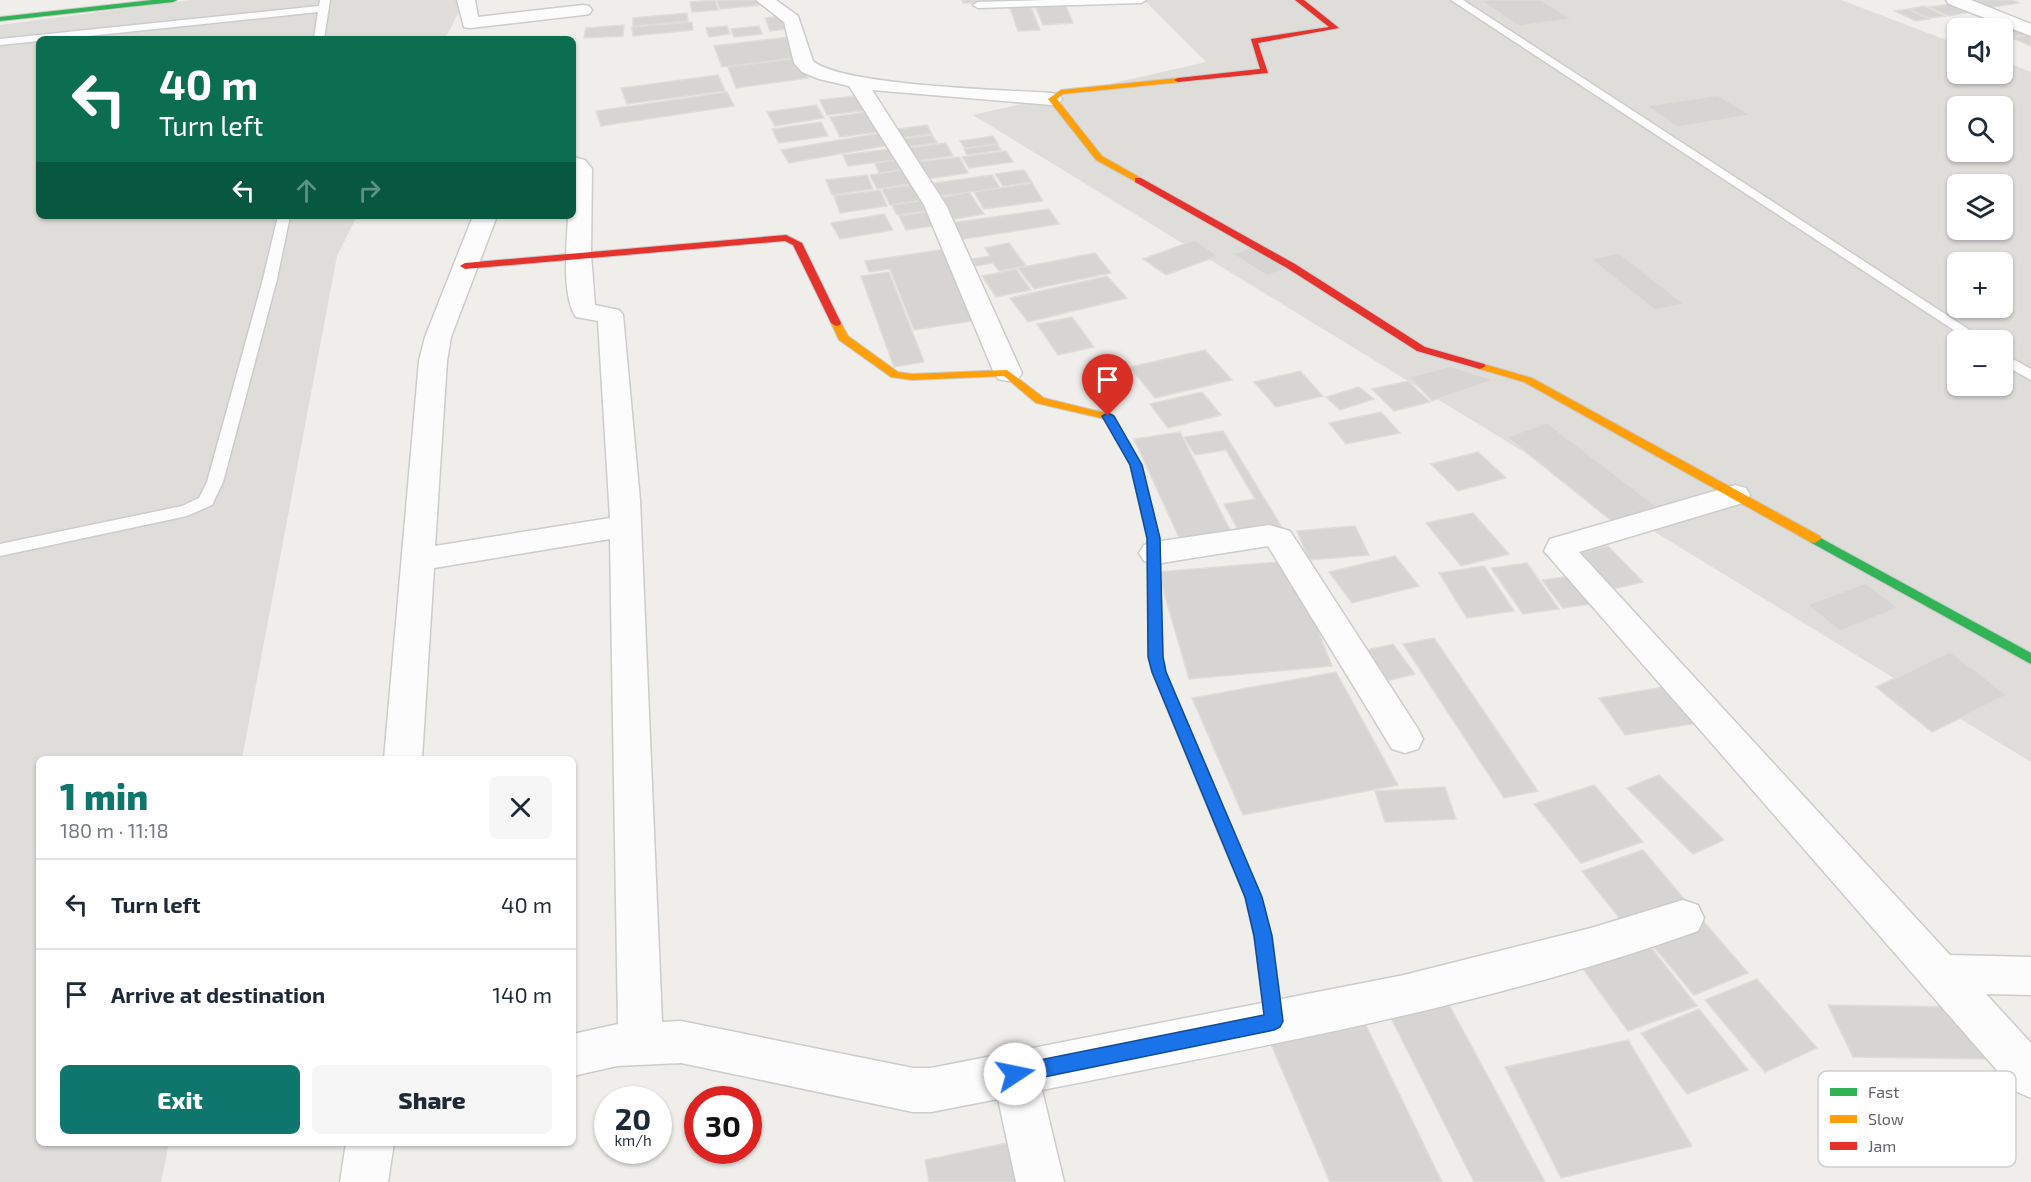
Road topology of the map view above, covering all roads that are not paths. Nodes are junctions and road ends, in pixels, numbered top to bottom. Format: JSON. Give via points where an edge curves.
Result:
{"nodes":[{"id":1,"x":173,"y":0,"type":"edge"},
{"id":2,"x":466,"y":0,"type":"edge"},
{"id":3,"x":765,"y":0,"type":"edge"},
{"id":4,"x":1141,"y":0,"type":"edge"},
{"id":5,"x":1299,"y":0,"type":"edge"},
{"id":6,"x":1456,"y":0,"type":"edge"},
{"id":7,"x":1955,"y":0,"type":"edge"},
{"id":8,"x":115,"y":3,"type":"edge"},
{"id":9,"x":324,"y":4,"type":"edge"},
{"id":10,"x":586,"y":5,"type":"edge"},
{"id":11,"x":978,"y":5,"type":"dead end"},
{"id":12,"x":0,"y":19,"type":"edge"},
{"id":13,"x":2027,"y":26,"type":"edge"},
{"id":14,"x":572,"y":30,"type":"dead end"},
{"id":15,"x":51,"y":36,"type":"edge"},
{"id":16,"x":319,"y":36,"type":"edge"},
{"id":17,"x":36,"y":38,"type":"edge"},
{"id":18,"x":0,"y":42,"type":"edge"},
{"id":19,"x":856,"y":81,"type":"junction"},
{"id":20,"x":1052,"y":99,"type":"junction"},
{"id":21,"x":576,"y":165,"type":"edge"},
{"id":22,"x":283,"y":219,"type":"edge"},
{"id":23,"x":484,"y":219,"type":"edge"},
{"id":24,"x":579,"y":255,"type":"junction"},
{"id":25,"x":465,"y":266,"type":"junction"},
{"id":26,"x":1963,"y":330,"type":"edge"},
{"id":27,"x":2013,"y":364,"type":"edge"},
{"id":28,"x":1008,"y":373,"type":"junction"},
{"id":29,"x":2031,"y":376,"type":"edge"},
{"id":30,"x":1735,"y":495,"type":"junction"},
{"id":31,"x":626,"y":526,"type":"junction"},
{"id":32,"x":0,"y":550,"type":"edge"},
{"id":33,"x":1155,"y":553,"type":"junction"},
{"id":34,"x":417,"y":560,"type":"junction"},
{"id":35,"x":2031,"y":659,"type":"edge"},
{"id":36,"x":1405,"y":739,"type":"dead end"},
{"id":37,"x":403,"y":756,"type":"edge"},
{"id":38,"x":1683,"y":918,"type":"dead end"},
{"id":39,"x":1942,"y":974,"type":"junction"},
{"id":40,"x":2031,"y":976,"type":"edge"},
{"id":41,"x":1274,"y":1021,"type":"junction"},
{"id":42,"x":641,"y":1043,"type":"junction"},
{"id":43,"x":576,"y":1054,"type":"edge"},
{"id":44,"x":1015,"y":1074,"type":"junction"},
{"id":45,"x":2031,"y":1076,"type":"edge"},
{"id":46,"x":370,"y":1146,"type":"edge"},
{"id":47,"x":364,"y":1182,"type":"edge"},
{"id":48,"x":1040,"y":1182,"type":"edge"}],
"edges":[{"from":1,"to":8,"type":"street"},
{"from":2,"to":10,"type":"street","via":[[470,23]]},
{"from":3,"to":19,"type":"street","via":[[792,20],[801,59],[809,68]]},
{"from":4,"to":11,"type":"lane"},
{"from":5,"to":20,"type":"street","via":[[1335,28],[1254,41],[1265,71],[1061,92]]},
{"from":6,"to":26,"type":"lane"},
{"from":7,"to":13,"type":"street"},
{"from":8,"to":12,"type":"street"},
{"from":9,"to":15,"type":"lane"},
{"from":9,"to":16,"type":"lane"},
{"from":10,"to":14,"type":"street"},
{"from":17,"to":18,"type":"lane"},
{"from":19,"to":20,"type":"street","via":[[950,93]]},
{"from":19,"to":28,"type":"street","via":[[935,205]]},
{"from":20,"to":30,"type":"street","via":[[1105,162],[1291,266],[1421,349],[1528,380]]},
{"from":21,"to":24,"type":"street","via":[[581,169]]},
{"from":22,"to":32,"type":"lane","via":[[215,482],[206,501],[187,511]]},
{"from":23,"to":25,"type":"street"},
{"from":24,"to":25,"type":"street"},
{"from":24,"to":28,"type":"street","via":[[786,238],[797,243],[843,338],[895,375]]},
{"from":24,"to":31,"type":"street","via":[[583,310],[611,316]]},
{"from":25,"to":34,"type":"street","via":[[438,337],[434,361]]},
{"from":27,"to":29,"type":"lane"},
{"from":28,"to":33,"type":"street","via":[[1040,401],[1109,417],[1136,465]]},
{"from":30,"to":35,"type":"street"},
{"from":30,"to":39,"type":"street","via":[[1567,545],[1560,551]]},
{"from":31,"to":34,"type":"street"},
{"from":31,"to":42,"type":"street"},
{"from":33,"to":36,"type":"street","via":[[1269,535],[1277,537]]},
{"from":33,"to":41,"type":"street","via":[[1157,664],[1253,897],[1263,936]]},
{"from":34,"to":37,"type":"street"},
{"from":38,"to":41,"type":"street","via":[[1547,959]]},
{"from":39,"to":40,"type":"street"},
{"from":39,"to":45,"type":"street"},
{"from":41,"to":44,"type":"street"},
{"from":42,"to":43,"type":"street"},
{"from":42,"to":44,"type":"street","via":[[681,1042],[913,1090]]},
{"from":44,"to":48,"type":"street"},
{"from":46,"to":47,"type":"street"}]}
